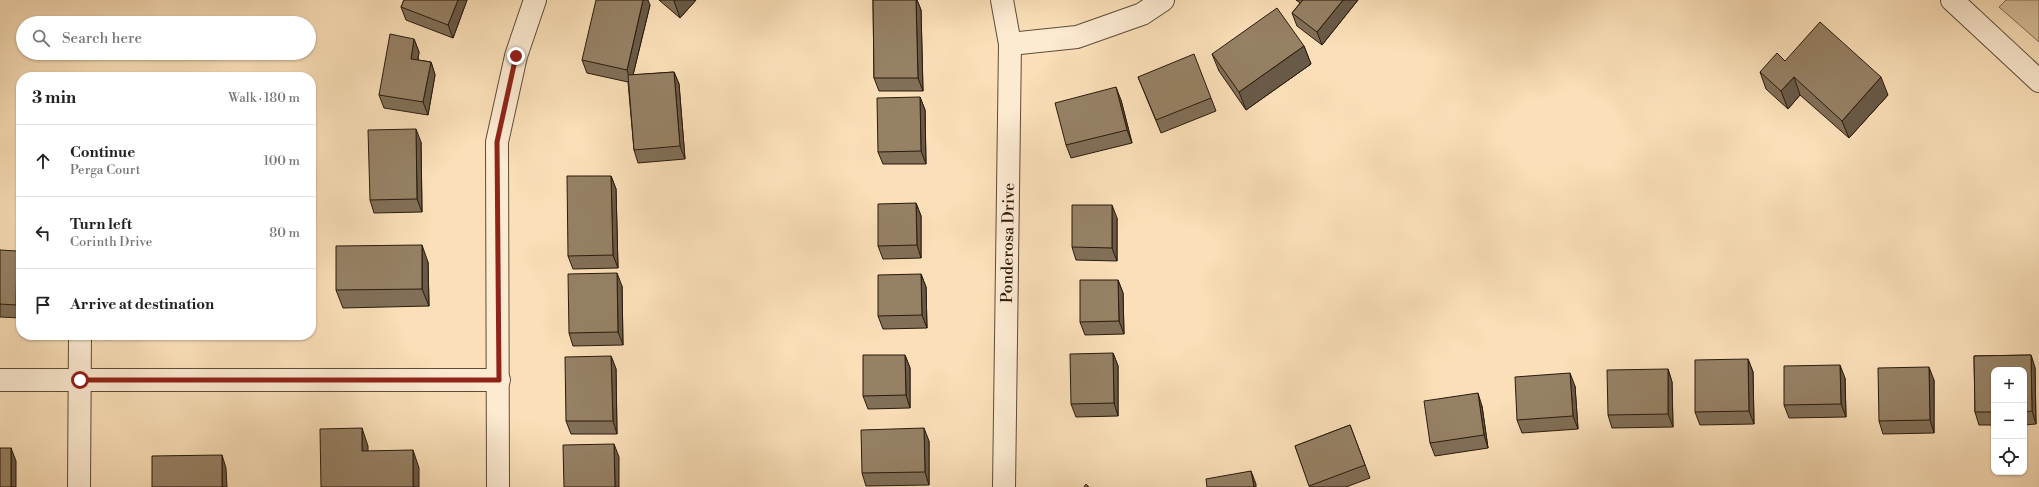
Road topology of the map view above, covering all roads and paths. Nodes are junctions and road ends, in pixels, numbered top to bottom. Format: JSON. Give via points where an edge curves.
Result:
{"nodes":[{"id":1,"x":535,"y":0,"type":"edge"},
{"id":2,"x":1002,"y":0,"type":"edge"},
{"id":3,"x":1163,"y":0,"type":"edge"},
{"id":4,"x":1952,"y":0,"type":"edge"},
{"id":5,"x":1010,"y":44,"type":"junction"},
{"id":6,"x":2039,"y":81,"type":"edge"},
{"id":7,"x":80,"y":340,"type":"edge"},
{"id":8,"x":0,"y":380,"type":"edge"},
{"id":9,"x":80,"y":380,"type":"junction"},
{"id":10,"x":499,"y":380,"type":"junction"},
{"id":11,"x":79,"y":487,"type":"edge"},
{"id":12,"x":498,"y":487,"type":"edge"},
{"id":13,"x":1004,"y":487,"type":"edge"}],
"edges":[{"from":1,"to":10,"type":"street","via":[[516,56],[497,142]]},
{"from":2,"to":5,"type":"street","name":"Ponderosa Drive"},
{"from":3,"to":5,"type":"street","via":[[1142,14],[1077,37]]},
{"from":4,"to":6,"type":"street"},
{"from":5,"to":13,"type":"street","name":"Ponderosa Drive"},
{"from":7,"to":9,"type":"street"},
{"from":8,"to":9,"type":"street"},
{"from":9,"to":10,"type":"street"},
{"from":9,"to":11,"type":"street"},
{"from":10,"to":12,"type":"street"}]}
